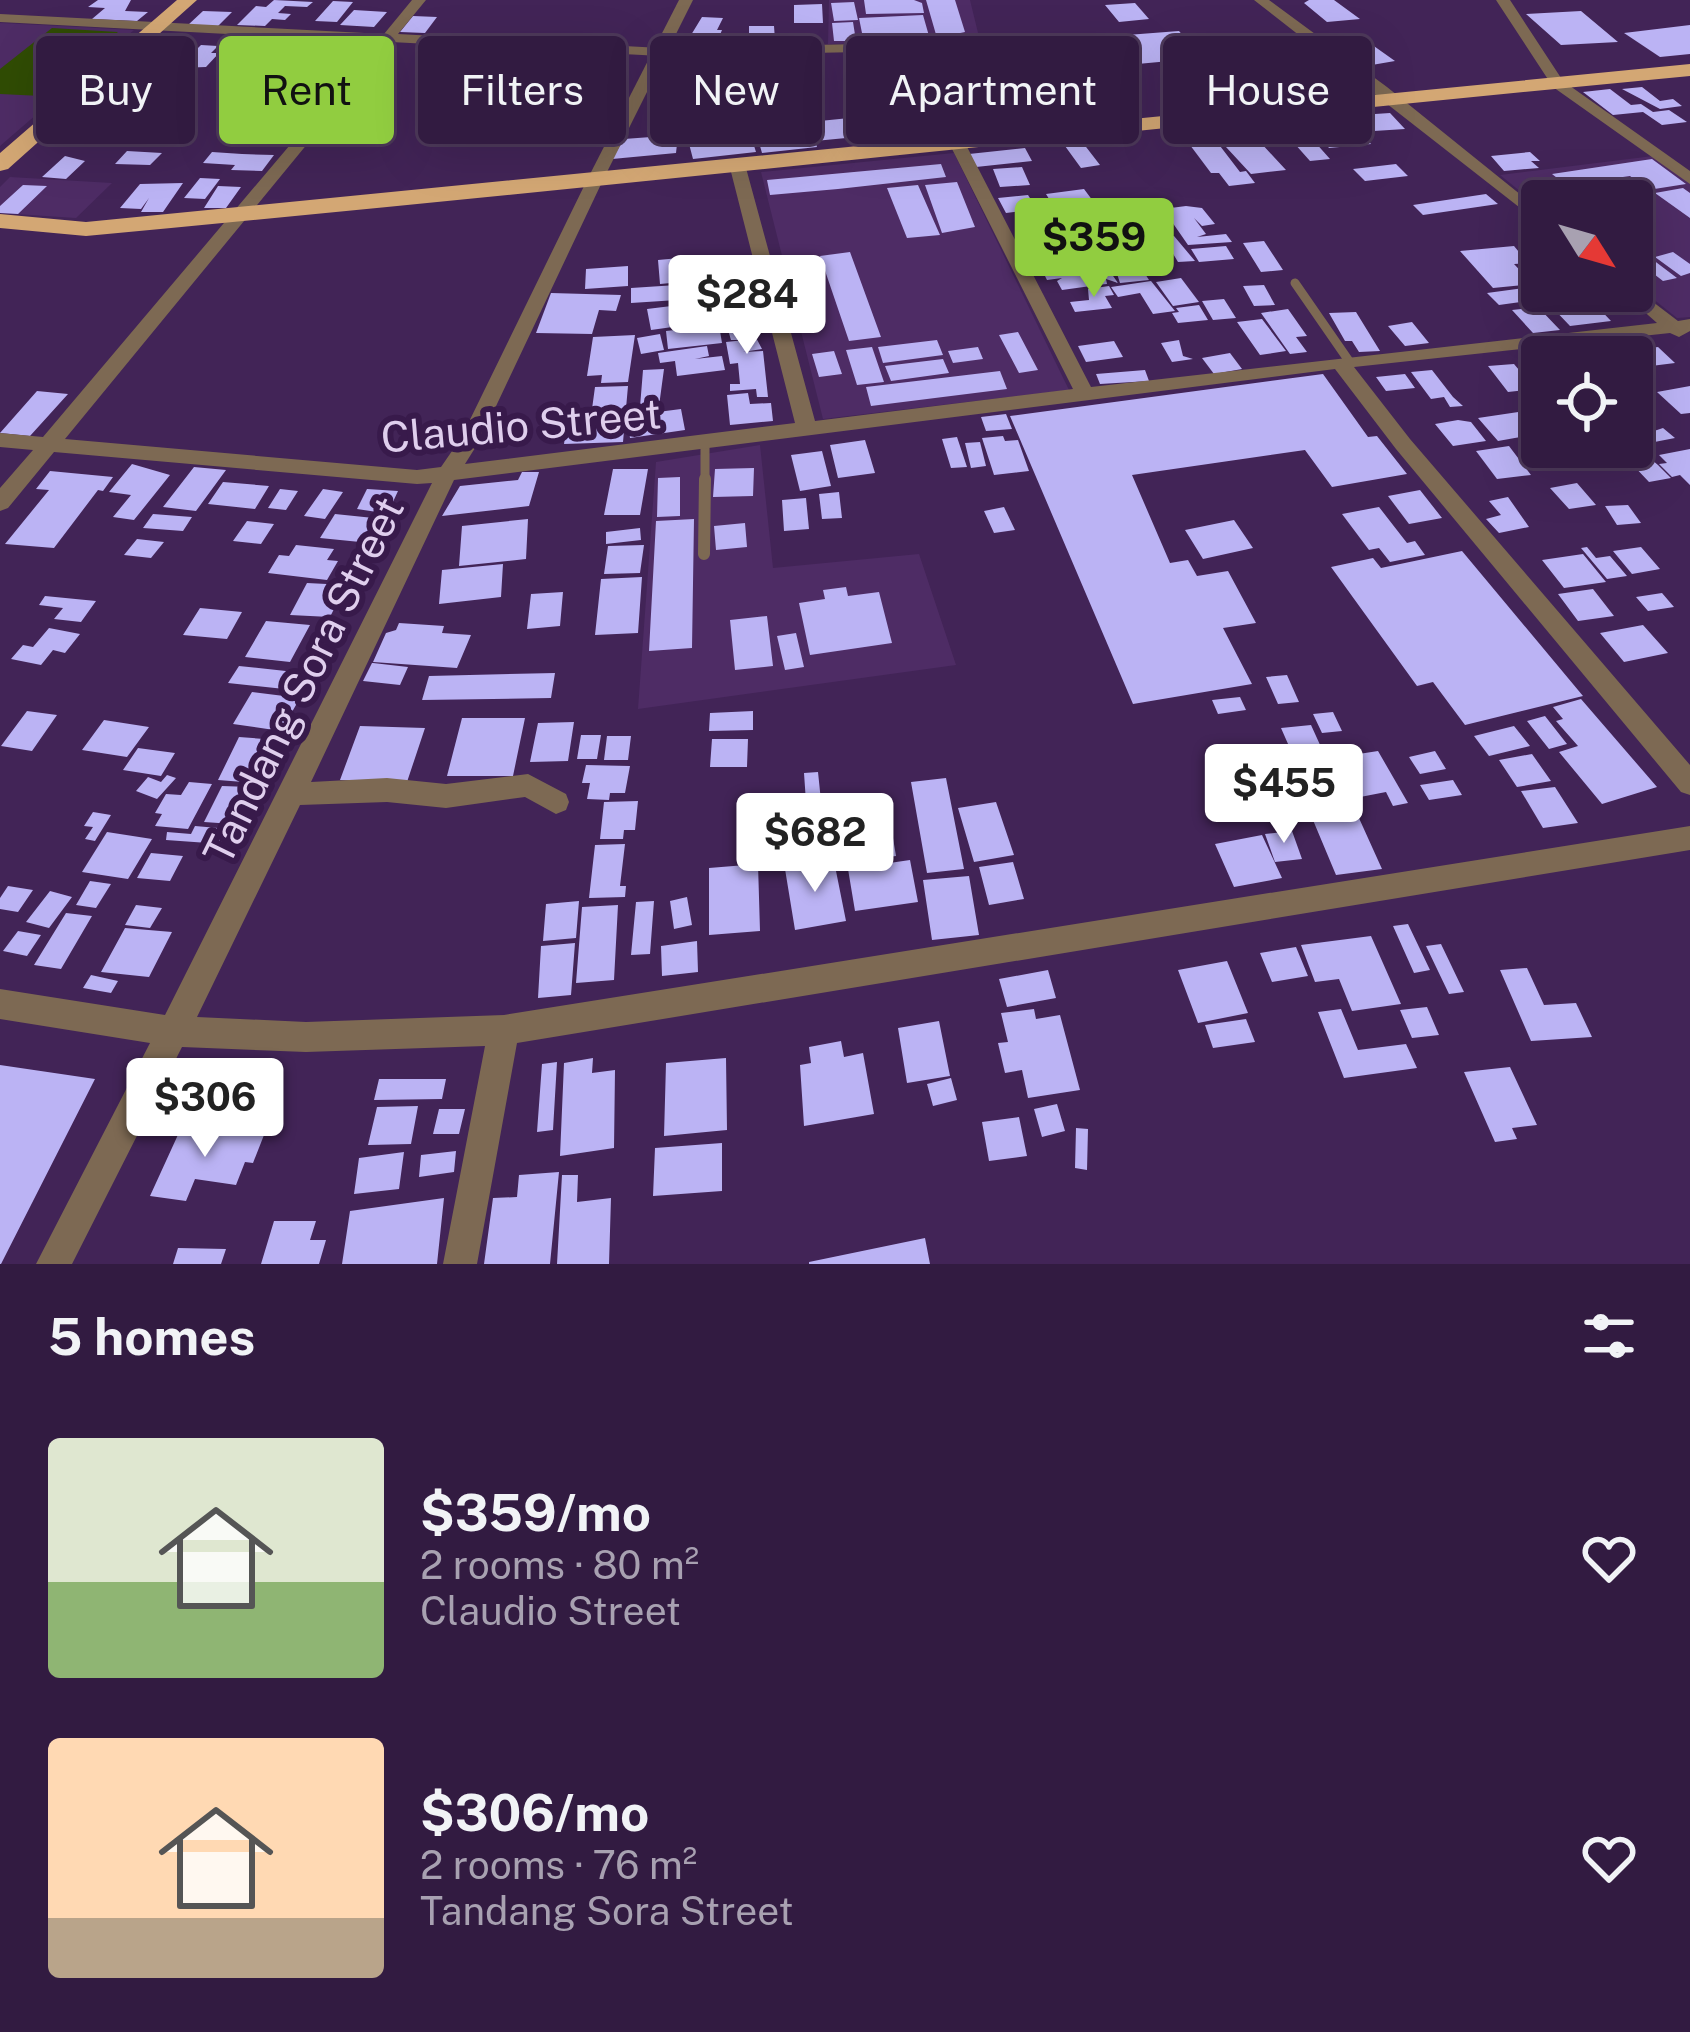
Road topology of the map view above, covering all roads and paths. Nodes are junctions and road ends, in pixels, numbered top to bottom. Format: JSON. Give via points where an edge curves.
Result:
{"nodes":[{"id":1,"x":188,"y":0,"type":"edge"},
{"id":2,"x":419,"y":0,"type":"edge"},
{"id":3,"x":686,"y":0,"type":"edge"},
{"id":4,"x":1261,"y":0,"type":"edge"},
{"id":5,"x":1501,"y":0,"type":"edge"},
{"id":6,"x":0,"y":18,"type":"edge"},
{"id":7,"x":156,"y":28,"type":"junction"},
{"id":8,"x":307,"y":36,"type":"edge"},
{"id":9,"x":387,"y":36,"type":"edge"},
{"id":10,"x":669,"y":36,"type":"edge"},
{"id":11,"x":394,"y":40,"type":"edge"},
{"id":12,"x":650,"y":52,"type":"edge"},
{"id":13,"x":1690,"y":70,"type":"edge"},
{"id":14,"x":650,"y":73,"type":"edge"},
{"id":15,"x":1558,"y":83,"type":"junction"},
{"id":16,"x":1396,"y":101,"type":"junction"},
{"id":17,"x":1139,"y":123,"type":"edge"},
{"id":18,"x":300,"y":144,"type":"edge"},
{"id":19,"x":925,"y":144,"type":"edge"},
{"id":20,"x":958,"y":144,"type":"edge"},
{"id":21,"x":0,"y":164,"type":"edge"},
{"id":22,"x":738,"y":168,"type":"junction"},
{"id":23,"x":1690,"y":179,"type":"edge"},
{"id":24,"x":595,"y":180,"type":"junction"},
{"id":25,"x":1521,"y":203,"type":"edge"},
{"id":26,"x":244,"y":214,"type":"junction"},
{"id":27,"x":0,"y":221,"type":"edge"},
{"id":28,"x":86,"y":229,"type":"junction"},
{"id":29,"x":0,"y":239,"type":"edge"},
{"id":30,"x":1295,"y":283,"type":"dead end"},
{"id":31,"x":1653,"y":308,"type":"edge"},
{"id":32,"x":1685,"y":331,"type":"edge"},
{"id":33,"x":1345,"y":362,"type":"junction"},
{"id":34,"x":1086,"y":396,"type":"junction"},
{"id":35,"x":807,"y":430,"type":"junction"},
{"id":36,"x":0,"y":440,"type":"edge"},
{"id":37,"x":50,"y":444,"type":"junction"},
{"id":38,"x":705,"y":444,"type":"junction"},
{"id":39,"x":446,"y":475,"type":"junction"},
{"id":40,"x":0,"y":503,"type":"edge"},
{"id":41,"x":704,"y":554,"type":"dead end"},
{"id":42,"x":1690,"y":784,"type":"edge"},
{"id":43,"x":292,"y":794,"type":"junction"},
{"id":44,"x":556,"y":802,"type":"dead end"},
{"id":45,"x":1690,"y":838,"type":"edge"},
{"id":46,"x":0,"y":1004,"type":"edge"},
{"id":47,"x":504,"y":1030,"type":"junction"},
{"id":48,"x":170,"y":1031,"type":"junction"},
{"id":49,"x":53,"y":1264,"type":"edge"},
{"id":50,"x":460,"y":1264,"type":"edge"}],
"edges":[{"from":1,"to":7,"type":"highway"},
{"from":2,"to":9,"type":"street"},
{"from":3,"to":10,"type":"street","name":"Tandang Sora Street"},
{"from":4,"to":16,"type":"street"},
{"from":5,"to":15,"type":"street"},
{"from":6,"to":7,"type":"street"},
{"from":7,"to":8,"type":"street"},
{"from":7,"to":21,"type":"highway"},
{"from":11,"to":12,"type":"street"},
{"from":13,"to":15,"type":"highway"},
{"from":14,"to":24,"type":"street","name":"Tandang Sora Street"},
{"from":15,"to":16,"type":"highway"},
{"from":15,"to":23,"type":"street"},
{"from":16,"to":17,"type":"highway"},
{"from":16,"to":25,"type":"street"},
{"from":18,"to":26,"type":"street"},
{"from":19,"to":22,"type":"highway"},
{"from":20,"to":34,"type":"street"},
{"from":22,"to":24,"type":"highway"},
{"from":22,"to":35,"type":"street"},
{"from":24,"to":26,"type":"highway"},
{"from":24,"to":39,"type":"street","name":"Tandang Sora Street"},
{"from":26,"to":28,"type":"highway"},
{"from":26,"to":37,"type":"street"},
{"from":27,"to":28,"type":"highway"},
{"from":28,"to":29,"type":"highway"},
{"from":30,"to":33,"type":"lane"},
{"from":31,"to":32,"type":"street"},
{"from":32,"to":33,"type":"street","name":"Claudio Street"},
{"from":33,"to":34,"type":"street","name":"Claudio Street"},
{"from":33,"to":42,"type":"street","via":[[1403,444]]},
{"from":34,"to":35,"type":"street","name":"Claudio Street"},
{"from":35,"to":38,"type":"street","name":"Claudio Street"},
{"from":36,"to":37,"type":"street","name":"Claudio Street"},
{"from":37,"to":39,"type":"street","name":"Claudio Street","via":[[386,477]]},
{"from":37,"to":40,"type":"street"},
{"from":38,"to":39,"type":"street","name":"Claudio Street"},
{"from":38,"to":41,"type":"lane"},
{"from":39,"to":43,"type":"street","name":"Tandang Sora Street"},
{"from":43,"to":44,"type":"street","via":[[446,796],[527,785]]},
{"from":43,"to":48,"type":"street","name":"Tandang Sora Street"},
{"from":45,"to":47,"type":"street"},
{"from":46,"to":48,"type":"street"},
{"from":47,"to":48,"type":"street","via":[[306,1037]]},
{"from":47,"to":50,"type":"street"},
{"from":48,"to":49,"type":"street","name":"Tandang Sora Street"}]}
